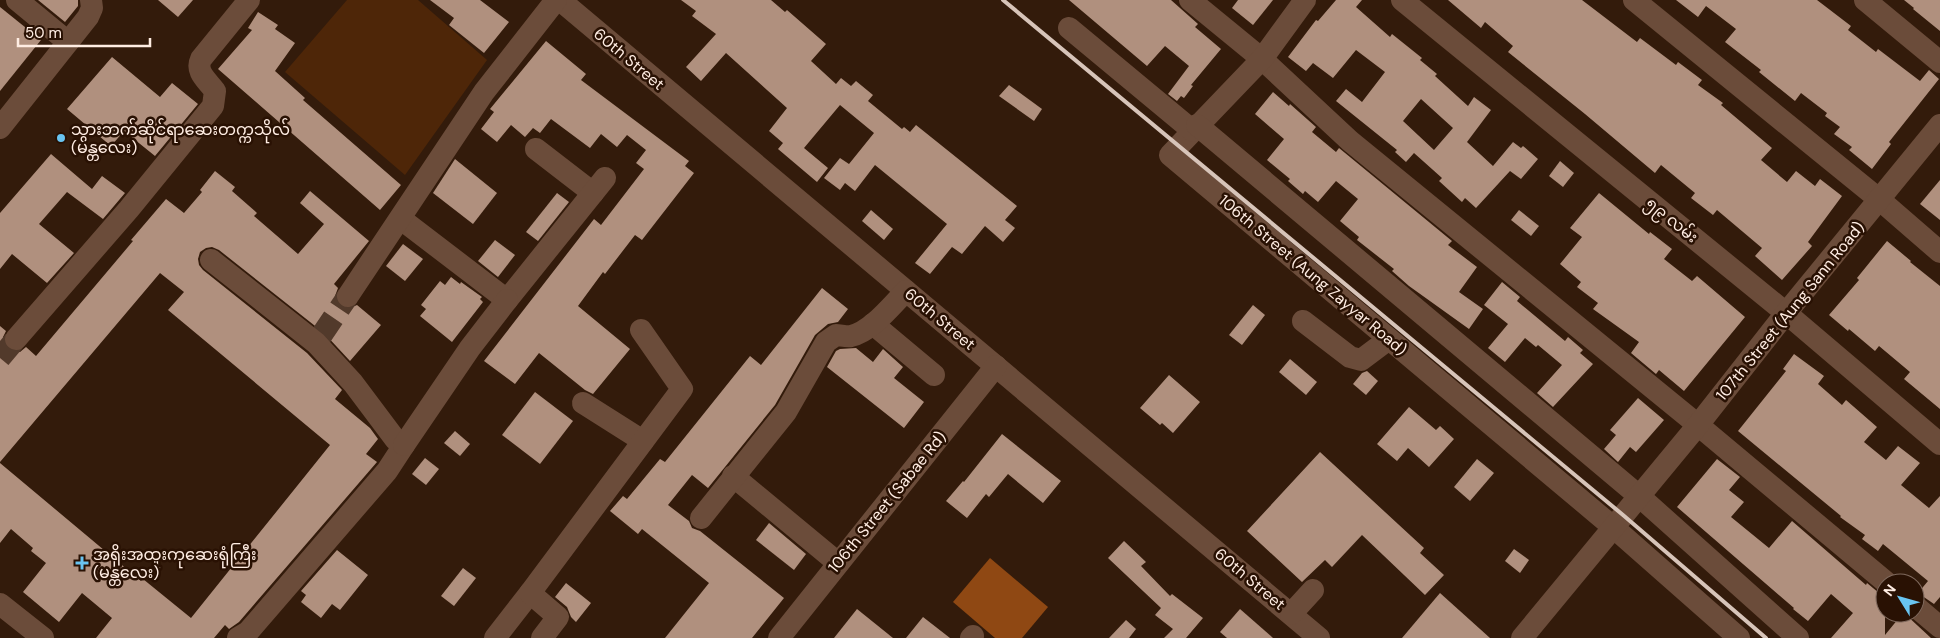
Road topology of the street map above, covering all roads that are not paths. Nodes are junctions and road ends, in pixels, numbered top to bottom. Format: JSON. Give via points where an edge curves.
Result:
{"nodes":[{"id":1,"x":17,"y":0,"type":"edge"},
{"id":2,"x":91,"y":0,"type":"edge"},
{"id":3,"x":250,"y":0,"type":"edge"},
{"id":4,"x":558,"y":0,"type":"edge"},
{"id":5,"x":1190,"y":0,"type":"edge"},
{"id":6,"x":1305,"y":0,"type":"edge"},
{"id":7,"x":1402,"y":0,"type":"edge"},
{"id":8,"x":1634,"y":0,"type":"edge"},
{"id":9,"x":1865,"y":0,"type":"edge"},
{"id":10,"x":1069,"y":28,"type":"dead end"},
{"id":11,"x":68,"y":42,"type":"junction"},
{"id":12,"x":1262,"y":59,"type":"junction"},
{"id":13,"x":1940,"y":62,"type":"edge"},
{"id":14,"x":1940,"y":125,"type":"edge"},
{"id":15,"x":0,"y":128,"type":"edge"},
{"id":16,"x":1195,"y":128,"type":"junction"},
{"id":17,"x":536,"y":149,"type":"dead end"},
{"id":18,"x":1880,"y":200,"type":"junction"},
{"id":19,"x":401,"y":219,"type":"junction"},
{"id":20,"x":1940,"y":252,"type":"edge"},
{"id":21,"x":211,"y":260,"type":"dead end"},
{"id":22,"x":906,"y":291,"type":"junction"},
{"id":23,"x":348,"y":296,"type":"tunnel mouth"},
{"id":24,"x":507,"y":300,"type":"junction"},
{"id":25,"x":1786,"y":313,"type":"junction"},
{"id":26,"x":1303,"y":321,"type":"dead end"},
{"id":27,"x":873,"y":324,"type":"junction"},
{"id":28,"x":642,"y":330,"type":"dead end"},
{"id":29,"x":16,"y":339,"type":"tunnel mouth"},
{"id":30,"x":1389,"y":339,"type":"junction"},
{"id":31,"x":996,"y":366,"type":"junction"},
{"id":32,"x":934,"y":375,"type":"dead end"},
{"id":33,"x":583,"y":403,"type":"dead end"},
{"id":34,"x":1698,"y":425,"type":"junction"},
{"id":35,"x":643,"y":441,"type":"junction"},
{"id":36,"x":1940,"y":444,"type":"edge"},
{"id":37,"x":404,"y":445,"type":"junction"},
{"id":38,"x":733,"y":476,"type":"junction"},
{"id":39,"x":1639,"y":496,"type":"junction"},
{"id":40,"x":701,"y":518,"type":"dead end"},
{"id":41,"x":1613,"y":527,"type":"junction"},
{"id":42,"x":838,"y":563,"type":"junction"},
{"id":43,"x":1875,"y":573,"type":"edge"},
{"id":44,"x":1313,"y":590,"type":"dead end"},
{"id":45,"x":530,"y":593,"type":"junction"},
{"id":46,"x":0,"y":604,"type":"edge"},
{"id":47,"x":1292,"y":614,"type":"junction"},
{"id":48,"x":1925,"y":614,"type":"edge"},
{"id":49,"x":1940,"y":627,"type":"edge"},
{"id":50,"x":43,"y":638,"type":"edge"},
{"id":51,"x":238,"y":638,"type":"edge"},
{"id":52,"x":495,"y":638,"type":"edge"},
{"id":53,"x":542,"y":638,"type":"edge"},
{"id":54,"x":779,"y":638,"type":"edge"},
{"id":55,"x":1319,"y":638,"type":"edge"},
{"id":56,"x":1522,"y":638,"type":"edge"},
{"id":57,"x":1739,"y":638,"type":"edge"},
{"id":58,"x":1798,"y":638,"type":"edge"}],
"edges":[{"from":1,"to":11,"type":"street"},
{"from":2,"to":11,"type":"street","via":[[88,17]]},
{"from":3,"to":29,"type":"street","via":[[198,64],[199,72],[215,91],[213,106]]},
{"from":4,"to":19,"type":"street","via":[[484,92]]},
{"from":4,"to":22,"type":"street","name":"60th Street"},
{"from":5,"to":12,"type":"street"},
{"from":6,"to":12,"type":"street","name":"106th Street (Aung Zayyar Road)"},
{"from":7,"to":25,"type":"street","name":"၅၉ လမ်း"},
{"from":8,"to":18,"type":"street"},
{"from":9,"to":13,"type":"street"},
{"from":10,"to":16,"type":"street"},
{"from":11,"to":15,"type":"street"},
{"from":12,"to":16,"type":"street","name":"106th Street (Aung Zayyar Road)"},
{"from":12,"to":34,"type":"street","via":[[1350,141]]},
{"from":14,"to":18,"type":"street","name":"107th Street (Aung Sann Road)"},
{"from":16,"to":30,"type":"street","name":"106th Street (Aung Zayyar Road)","via":[[1170,155]]},
{"from":16,"to":39,"type":"street"},
{"from":17,"to":24,"type":"street","via":[[599,186]]},
{"from":18,"to":20,"type":"street"},
{"from":18,"to":25,"type":"street","name":"107th Street (Aung Sann Road)"},
{"from":19,"to":23,"type":"street"},
{"from":19,"to":24,"type":"street"},
{"from":21,"to":37,"type":"street","via":[[319,339],[395,439]]},
{"from":22,"to":27,"type":"street"},
{"from":22,"to":31,"type":"street","name":"60th Street"},
{"from":24,"to":37,"type":"street"},
{"from":25,"to":34,"type":"street","name":"107th Street (Aung Sann Road)"},
{"from":25,"to":36,"type":"street","name":"၅၉ လမ်း"},
{"from":26,"to":30,"type":"street","via":[[1350,357],[1361,360]]},
{"from":27,"to":32,"type":"street"},
{"from":27,"to":38,"type":"street","via":[[851,336],[830,338],[786,412]]},
{"from":28,"to":35,"type":"street","via":[[682,389]]},
{"from":30,"to":41,"type":"street","name":"106th Street (Aung Zayyar Road)"},
{"from":31,"to":42,"type":"street","name":"106th Street (Sabae Rd)"},
{"from":31,"to":47,"type":"street","name":"60th Street"},
{"from":33,"to":35,"type":"street"},
{"from":34,"to":39,"type":"street","name":"107th Street (Aung Sann Road)"},
{"from":34,"to":43,"type":"street"},
{"from":35,"to":45,"type":"street"},
{"from":37,"to":51,"type":"street","via":[[387,471],[248,632]]},
{"from":38,"to":40,"type":"street"},
{"from":38,"to":42,"type":"street"},
{"from":39,"to":41,"type":"street","name":"107th Street (Aung Sann Road)"},
{"from":39,"to":58,"type":"street"},
{"from":41,"to":56,"type":"street","name":"107th Street (Aung Sann Road)"},
{"from":41,"to":57,"type":"street","name":"106th Street (Aung Zayyar Road)"},
{"from":42,"to":54,"type":"street","name":"106th Street (Sabae Rd)"},
{"from":44,"to":47,"type":"street"},
{"from":45,"to":52,"type":"street"},
{"from":45,"to":53,"type":"street","via":[[558,617]]},
{"from":46,"to":50,"type":"street"},
{"from":47,"to":55,"type":"street","name":"60th Street"},
{"from":48,"to":49,"type":"street"}]}
